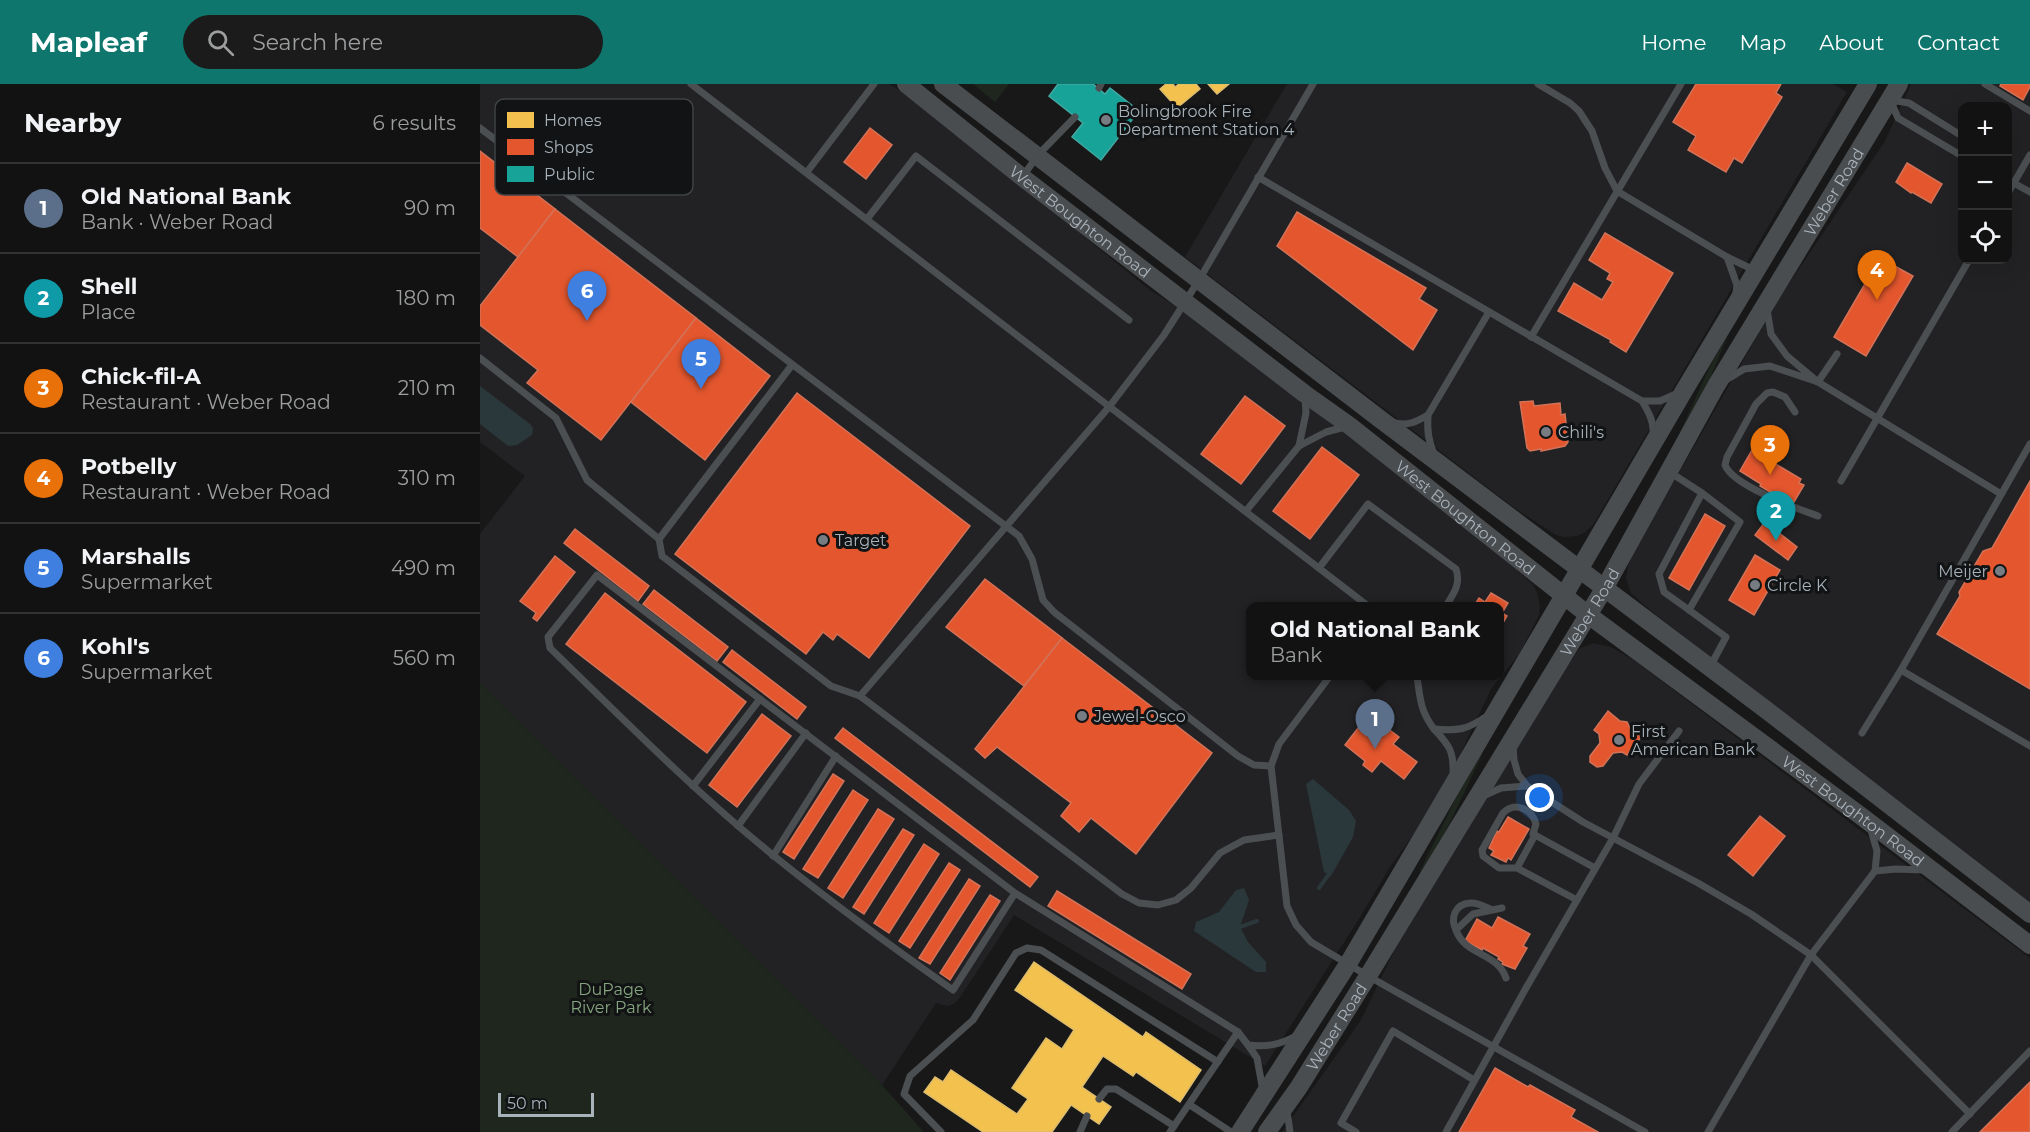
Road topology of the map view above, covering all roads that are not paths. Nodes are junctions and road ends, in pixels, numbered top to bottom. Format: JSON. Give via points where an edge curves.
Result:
{"nodes":[{"id":1,"x":691,"y":84,"type":"edge"},
{"id":2,"x":874,"y":84,"type":"edge"},
{"id":3,"x":906,"y":84,"type":"edge"},
{"id":4,"x":944,"y":84,"type":"edge"},
{"id":5,"x":1313,"y":84,"type":"edge"},
{"id":6,"x":1538,"y":84,"type":"edge"},
{"id":7,"x":1681,"y":84,"type":"edge"},
{"id":8,"x":1868,"y":84,"type":"edge"},
{"id":9,"x":1899,"y":84,"type":"edge"},
{"id":10,"x":1985,"y":84,"type":"edge"},
{"id":11,"x":1890,"y":100,"type":"junction"},
{"id":12,"x":2030,"y":111,"type":"edge"},
{"id":13,"x":1075,"y":117,"type":"dead end"},
{"id":14,"x":480,"y":128,"type":"edge"},
{"id":15,"x":1958,"y":134,"type":"edge"},
{"id":16,"x":495,"y":139,"type":"edge"},
{"id":17,"x":1958,"y":154,"type":"edge"},
{"id":18,"x":1038,"y":155,"type":"junction"},
{"id":19,"x":2030,"y":155,"type":"edge"},
{"id":20,"x":807,"y":172,"type":"junction"},
{"id":21,"x":1023,"y":177,"type":"junction"},
{"id":22,"x":1258,"y":177,"type":"junction"},
{"id":23,"x":2012,"y":180,"type":"edge"},
{"id":24,"x":2012,"y":182,"type":"edge"},
{"id":25,"x":1617,"y":191,"type":"junction"},
{"id":26,"x":2030,"y":192,"type":"edge"},
{"id":27,"x":568,"y":195,"type":"edge"},
{"id":28,"x":867,"y":219,"type":"junction"},
{"id":29,"x":1727,"y":257,"type":"junction"},
{"id":30,"x":1967,"y":264,"type":"edge"},
{"id":31,"x":1756,"y":271,"type":"junction"},
{"id":32,"x":1199,"y":279,"type":"junction"},
{"id":33,"x":1185,"y":302,"type":"junction"},
{"id":34,"x":1766,"y":303,"type":"junction"},
{"id":35,"x":1734,"y":307,"type":"junction"},
{"id":36,"x":1489,"y":312,"type":"junction"},
{"id":37,"x":1130,"y":320,"type":"dead end"},
{"id":38,"x":1531,"y":337,"type":"junction"},
{"id":39,"x":1837,"y":354,"type":"dead end"},
{"id":40,"x":1734,"y":356,"type":"junction"},
{"id":41,"x":480,"y":358,"type":"edge"},
{"id":42,"x":792,"y":365,"type":"junction"},
{"id":43,"x":1818,"y":382,"type":"junction"},
{"id":44,"x":1716,"y":386,"type":"junction"},
{"id":45,"x":1685,"y":389,"type":"junction"},
{"id":46,"x":1305,"y":394,"type":"junction"},
{"id":47,"x":1642,"y":401,"type":"junction"},
{"id":48,"x":1109,"y":407,"type":"junction"},
{"id":49,"x":1795,"y":412,"type":"dead end"},
{"id":50,"x":1428,"y":415,"type":"junction"},
{"id":51,"x":1877,"y":418,"type":"junction"},
{"id":52,"x":1380,"y":419,"type":"junction"},
{"id":53,"x":1350,"y":426,"type":"junction"},
{"id":54,"x":2030,"y":444,"type":"edge"},
{"id":55,"x":1299,"y":446,"type":"junction"},
{"id":56,"x":1652,"y":447,"type":"junction"},
{"id":57,"x":1438,"y":462,"type":"junction"},
{"id":58,"x":1669,"y":472,"type":"junction"},
{"id":59,"x":1840,"y":481,"type":"dead end"},
{"id":60,"x":1702,"y":493,"type":"junction"},
{"id":61,"x":2001,"y":494,"type":"junction"},
{"id":62,"x":1246,"y":511,"type":"junction"},
{"id":63,"x":1818,"y":516,"type":"dead end"},
{"id":64,"x":1007,"y":527,"type":"junction"},
{"id":65,"x":659,"y":539,"type":"junction"},
{"id":66,"x":1319,"y":568,"type":"junction"},
{"id":67,"x":1579,"y":569,"type":"junction"},
{"id":68,"x":1604,"y":589,"type":"junction"},
{"id":69,"x":1564,"y":596,"type":"junction"},
{"id":70,"x":1363,"y":602,"type":"edge"},
{"id":71,"x":1448,"y":602,"type":"edge"},
{"id":72,"x":1689,"y":610,"type":"junction"},
{"id":73,"x":1587,"y":614,"type":"junction"},
{"id":74,"x":1710,"y":668,"type":"junction"},
{"id":75,"x":1901,"y":670,"type":"junction"},
{"id":76,"x":1326,"y":680,"type":"edge"},
{"id":77,"x":1418,"y":680,"type":"edge"},
{"id":78,"x":860,"y":696,"type":"junction"},
{"id":79,"x":760,"y":699,"type":"junction"},
{"id":80,"x":1495,"y":712,"type":"junction"},
{"id":81,"x":1434,"y":729,"type":"junction"},
{"id":82,"x":1679,"y":731,"type":"dead end"},
{"id":83,"x":806,"y":733,"type":"junction"},
{"id":84,"x":1862,"y":733,"type":"dead end"},
{"id":85,"x":1512,"y":738,"type":"junction"},
{"id":86,"x":2030,"y":746,"type":"edge"},
{"id":87,"x":836,"y":756,"type":"junction"},
{"id":88,"x":1271,"y":766,"type":"junction"},
{"id":89,"x":693,"y":786,"type":"junction"},
{"id":90,"x":1452,"y":786,"type":"junction"},
{"id":91,"x":1527,"y":786,"type":"junction"},
{"id":92,"x":1474,"y":801,"type":"junction"},
{"id":93,"x":1861,"y":816,"type":"junction"},
{"id":94,"x":738,"y":826,"type":"junction"},
{"id":95,"x":1279,"y":835,"type":"junction"},
{"id":96,"x":1535,"y":835,"type":"junction"},
{"id":97,"x":1613,"y":838,"type":"junction"},
{"id":98,"x":773,"y":856,"type":"junction"},
{"id":99,"x":1517,"y":868,"type":"junction"},
{"id":100,"x":1595,"y":868,"type":"junction"},
{"id":101,"x":1875,"y":871,"type":"junction"},
{"id":102,"x":1932,"y":871,"type":"junction"},
{"id":103,"x":1015,"y":893,"type":"junction"},
{"id":104,"x":1577,"y":900,"type":"junction"},
{"id":105,"x":1502,"y":908,"type":"dead end"},
{"id":106,"x":1490,"y":909,"type":"junction"},
{"id":107,"x":2030,"y":914,"type":"edge"},
{"id":108,"x":1456,"y":930,"type":"junction"},
{"id":109,"x":2030,"y":945,"type":"edge"},
{"id":110,"x":1810,"y":955,"type":"junction"},
{"id":111,"x":1348,"y":964,"type":"junction"},
{"id":112,"x":1368,"y":976,"type":"junction"},
{"id":113,"x":1506,"y":978,"type":"dead end"},
{"id":114,"x":1306,"y":1030,"type":"junction"},
{"id":115,"x":1238,"y":1032,"type":"junction"},
{"id":116,"x":1248,"y":1045,"type":"junction"},
{"id":117,"x":1492,"y":1046,"type":"junction"},
{"id":118,"x":2030,"y":1051,"type":"edge"},
{"id":119,"x":1218,"y":1062,"type":"junction"},
{"id":120,"x":1474,"y":1080,"type":"junction"},
{"id":121,"x":1263,"y":1097,"type":"junction"},
{"id":122,"x":1099,"y":1099,"type":"dead end"},
{"id":123,"x":1190,"y":1105,"type":"junction"},
{"id":124,"x":1286,"y":1106,"type":"junction"},
{"id":125,"x":1970,"y":1114,"type":"junction"},
{"id":126,"x":1087,"y":1116,"type":"dead end"},
{"id":127,"x":1172,"y":1129,"type":"edge"},
{"id":128,"x":941,"y":1132,"type":"edge"},
{"id":129,"x":1080,"y":1132,"type":"edge"},
{"id":130,"x":1231,"y":1132,"type":"edge"},
{"id":131,"x":1240,"y":1132,"type":"edge"},
{"id":132,"x":1267,"y":1132,"type":"edge"},
{"id":133,"x":1290,"y":1132,"type":"edge"},
{"id":134,"x":1356,"y":1132,"type":"edge"},
{"id":135,"x":1446,"y":1132,"type":"edge"},
{"id":136,"x":1645,"y":1132,"type":"edge"},
{"id":137,"x":1708,"y":1132,"type":"edge"},
{"id":138,"x":1952,"y":1132,"type":"edge"}],
"edges":[{"from":1,"to":20,"type":"lane"},
{"from":2,"to":20,"type":"lane"},
{"from":3,"to":21,"type":"main road","name":"West Boughton Road"},
{"from":4,"to":18,"type":"main road","name":"West Boughton Road"},
{"from":5,"to":22,"type":"lane"},
{"from":6,"to":25,"type":"lane","via":[[1579,111],[1592,131]]},
{"from":7,"to":25,"type":"lane"},
{"from":8,"to":31,"type":"main road","name":"Weber Road"},
{"from":9,"to":11,"type":"main road","name":"Weber Road"},
{"from":10,"to":12,"type":"lane"},
{"from":11,"to":15,"type":"lane","via":[[1909,103]]},
{"from":11,"to":17,"type":"lane","via":[[1898,118]]},
{"from":11,"to":34,"type":"main road","name":"Weber Road"},
{"from":13,"to":18,"type":"lane"},
{"from":14,"to":16,"type":"lane"},
{"from":18,"to":21,"type":"lane"},
{"from":18,"to":32,"type":"main road","name":"West Boughton Road"},
{"from":19,"to":23,"type":"lane"},
{"from":20,"to":28,"type":"lane"},
{"from":21,"to":33,"type":"main road","name":"West Boughton Road"},
{"from":22,"to":32,"type":"lane"},
{"from":22,"to":36,"type":"lane"},
{"from":24,"to":26,"type":"lane"},
{"from":25,"to":29,"type":"lane"},
{"from":25,"to":38,"type":"lane"},
{"from":27,"to":42,"type":"lane"},
{"from":28,"to":37,"type":"lane","via":[[916,156]]},
{"from":28,"to":48,"type":"lane"},
{"from":29,"to":31,"type":"lane"},
{"from":29,"to":35,"type":"lane","via":[[1737,285]]},
{"from":30,"to":51,"type":"lane"},
{"from":31,"to":35,"type":"main road","name":"Weber Road"},
{"from":31,"to":40,"type":"main road","via":[[1762,279],[1761,287],[1732,343]]},
{"from":32,"to":33,"type":"lane"},
{"from":32,"to":52,"type":"main road","name":"West Boughton Road"},
{"from":33,"to":46,"type":"main road","name":"West Boughton Road"},
{"from":33,"to":48,"type":"lane"},
{"from":34,"to":40,"type":"main road","name":"Weber Road"},
{"from":34,"to":43,"type":"lane","via":[[1771,334],[1787,356]]},
{"from":35,"to":45,"type":"main road","name":"Weber Road"},
{"from":36,"to":38,"type":"lane"},
{"from":36,"to":50,"type":"lane"},
{"from":38,"to":47,"type":"lane"},
{"from":39,"to":43,"type":"lane"},
{"from":40,"to":44,"type":"main road","name":"Weber Road"},
{"from":41,"to":65,"type":"lane","via":[[556,418],[586,480]]},
{"from":42,"to":64,"type":"lane"},
{"from":42,"to":65,"type":"lane"},
{"from":43,"to":44,"type":"lane","via":[[1770,366],[1744,369]]},
{"from":43,"to":51,"type":"lane"},
{"from":44,"to":58,"type":"main road","name":"Weber Road"},
{"from":45,"to":47,"type":"lane","via":[[1660,401]]},
{"from":45,"to":56,"type":"main road","name":"Weber Road"},
{"from":46,"to":53,"type":"main road","name":"West Boughton Road"},
{"from":46,"to":55,"type":"lane","via":[[1306,413]]},
{"from":47,"to":56,"type":"lane","via":[[1653,427]]},
{"from":48,"to":62,"type":"lane"},
{"from":48,"to":64,"type":"lane"},
{"from":49,"to":63,"type":"lane","via":[[1785,397],[1767,393],[1756,404],[1725,465],[1728,472],[1776,501]]},
{"from":50,"to":52,"type":"lane","via":[[1403,425]]},
{"from":50,"to":57,"type":"lane","via":[[1430,444]]},
{"from":51,"to":59,"type":"lane"},
{"from":51,"to":61,"type":"lane"},
{"from":52,"to":57,"type":"main road","name":"West Boughton Road"},
{"from":53,"to":55,"type":"lane","via":[[1326,432]]},
{"from":53,"to":69,"type":"main road","name":"West Boughton Road"},
{"from":54,"to":61,"type":"lane"},
{"from":55,"to":62,"type":"lane"},
{"from":56,"to":67,"type":"main road","name":"Weber Road"},
{"from":57,"to":67,"type":"main road","name":"West Boughton Road"},
{"from":58,"to":60,"type":"lane"},
{"from":58,"to":68,"type":"main road","name":"Weber Road"},
{"from":60,"to":72,"type":"lane","via":[[1659,574],[1664,592]]},
{"from":60,"to":72,"type":"lane","via":[[1740,522]]},
{"from":61,"to":75,"type":"lane"},
{"from":62,"to":66,"type":"lane"},
{"from":64,"to":78,"type":"lane"},
{"from":64,"to":88,"type":"lane","via":[[1027,547],[1043,600],[1054,612],[1238,756],[1254,765]]},
{"from":65,"to":78,"type":"lane","via":[[662,556],[671,564],[831,686]]},
{"from":66,"to":70,"type":"lane"},
{"from":66,"to":71,"type":"lane","via":[[1368,504],[1455,569],[1458,586]]},
{"from":67,"to":68,"type":"main road","name":"West Boughton Road"},
{"from":67,"to":69,"type":"main road","name":"Weber Road"},
{"from":68,"to":73,"type":"main road","name":"Weber Road"},
{"from":68,"to":74,"type":"main road","name":"West Boughton Road"},
{"from":69,"to":73,"type":"main road","name":"West Boughton Road"},
{"from":69,"to":80,"type":"main road","name":"Weber Road"},
{"from":72,"to":74,"type":"lane","via":[[1726,637]]},
{"from":73,"to":85,"type":"main road","name":"Weber Road"},
{"from":73,"to":93,"type":"main road","name":"West Boughton Road"},
{"from":74,"to":107,"type":"main road","name":"West Boughton Road"},
{"from":75,"to":84,"type":"lane"},
{"from":75,"to":86,"type":"lane"},
{"from":76,"to":88,"type":"lane","via":[[1279,744]]},
{"from":77,"to":81,"type":"lane","via":[[1420,702]]},
{"from":78,"to":95,"type":"lane","via":[[1139,903],[1158,905],[1176,900],[1220,853],[1244,840]]},
{"from":79,"to":83,"type":"lane"},
{"from":79,"to":89,"type":"lane"},
{"from":79,"to":89,"type":"lane","via":[[597,575],[548,637],[550,648]]},
{"from":80,"to":81,"type":"lane","via":[[1458,731]]},
{"from":80,"to":90,"type":"main road","name":"Weber Road"},
{"from":81,"to":90,"type":"lane","via":[[1450,747],[1454,762]]},
{"from":82,"to":97,"type":"lane","via":[[1639,784]]},
{"from":83,"to":87,"type":"lane"},
{"from":83,"to":94,"type":"lane"},
{"from":85,"to":91,"type":"lane","via":[[1518,774]]},
{"from":85,"to":92,"type":"main road","name":"Weber Road"},
{"from":87,"to":98,"type":"lane"},
{"from":87,"to":103,"type":"lane"},
{"from":88,"to":95,"type":"lane"},
{"from":89,"to":94,"type":"lane"},
{"from":90,"to":111,"type":"main road","name":"Weber Road"},
{"from":91,"to":92,"type":"lane","via":[[1501,788]]},
{"from":91,"to":97,"type":"lane"},
{"from":92,"to":112,"type":"main road","name":"Weber Road"},
{"from":93,"to":101,"type":"lane","via":[[1872,831],[1877,851]]},
{"from":93,"to":102,"type":"main road","name":"West Boughton Road"},
{"from":94,"to":98,"type":"lane"},
{"from":95,"to":111,"type":"lane","via":[[1287,906],[1296,926],[1311,942]]},
{"from":96,"to":99,"type":"lane"},
{"from":96,"to":99,"type":"lane","via":[[1533,816],[1511,807],[1503,813],[1484,846],[1483,856],[1488,861],[1502,869]]},
{"from":96,"to":100,"type":"lane"},
{"from":97,"to":100,"type":"lane"},
{"from":97,"to":110,"type":"lane","via":[[1736,905]]},
{"from":98,"to":103,"type":"lane","via":[[953,990]]},
{"from":99,"to":104,"type":"lane"},
{"from":100,"to":104,"type":"lane"},
{"from":101,"to":102,"type":"lane"},
{"from":101,"to":110,"type":"lane"},
{"from":102,"to":109,"type":"main road","name":"West Boughton Road"},
{"from":103,"to":115,"type":"lane"},
{"from":104,"to":117,"type":"lane"},
{"from":105,"to":106,"type":"lane"},
{"from":106,"to":108,"type":"lane","via":[[1473,914]]},
{"from":106,"to":108,"type":"lane","via":[[1474,903],[1461,905],[1452,920]]},
{"from":108,"to":113,"type":"lane","via":[[1467,945],[1503,967]]},
{"from":110,"to":125,"type":"lane"},
{"from":110,"to":137,"type":"lane"},
{"from":111,"to":112,"type":"lane"},
{"from":111,"to":114,"type":"main road","name":"Weber Road"},
{"from":112,"to":117,"type":"lane"},
{"from":112,"to":124,"type":"main road","name":"Weber Road"},
{"from":114,"to":116,"type":"lane","via":[[1282,1043],[1266,1047]]},
{"from":114,"to":121,"type":"main road","name":"Weber Road"},
{"from":115,"to":116,"type":"lane"},
{"from":115,"to":119,"type":"lane"},
{"from":116,"to":121,"type":"lane","via":[[1257,1058]]},
{"from":117,"to":120,"type":"lane"},
{"from":117,"to":136,"type":"lane"},
{"from":118,"to":125,"type":"lane"},
{"from":119,"to":123,"type":"lane"},
{"from":119,"to":128,"type":"lane","via":[[1041,950],[1027,948],[1016,953],[974,1020],[910,1076],[904,1094]]},
{"from":120,"to":134,"type":"lane","via":[[1393,1031],[1341,1123]]},
{"from":120,"to":135,"type":"lane"},
{"from":121,"to":131,"type":"main road","name":"Weber Road"},
{"from":122,"to":127,"type":"lane","via":[[1107,1089],[1116,1089]]},
{"from":123,"to":127,"type":"lane"},
{"from":123,"to":130,"type":"lane"},
{"from":124,"to":132,"type":"main road","name":"Weber Road"},
{"from":124,"to":133,"type":"lane"},
{"from":125,"to":138,"type":"lane"},
{"from":126,"to":129,"type":"lane"}]}
